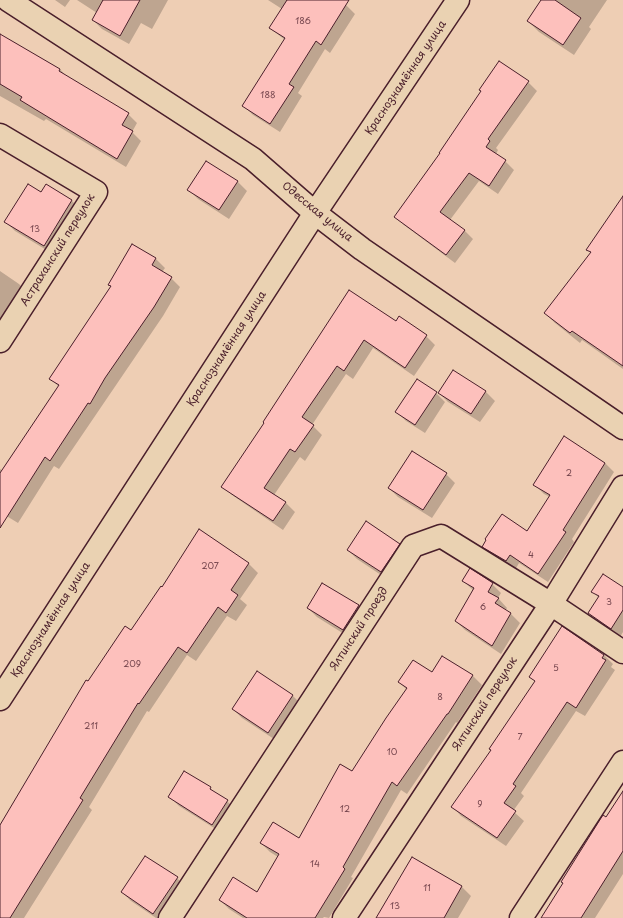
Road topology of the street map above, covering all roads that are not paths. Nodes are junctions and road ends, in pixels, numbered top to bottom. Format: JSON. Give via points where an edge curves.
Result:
{"nodes":[{"id":1,"x":8,"y":0,"type":"edge"},
{"id":2,"x":458,"y":0,"type":"edge"},
{"id":3,"x":0,"y":135,"type":"edge"},
{"id":4,"x":316,"y":213,"type":"junction"},
{"id":5,"x":0,"y":341,"type":"edge"},
{"id":6,"x":623,"y":428,"type":"edge"},
{"id":7,"x":623,"y":487,"type":"edge"},
{"id":8,"x":551,"y":604,"type":"junction"},
{"id":9,"x":623,"y":652,"type":"edge"},
{"id":10,"x":0,"y":699,"type":"edge"},
{"id":11,"x":623,"y":762,"type":"edge"},
{"id":12,"x":170,"y":918,"type":"edge"},
{"id":13,"x":344,"y":918,"type":"edge"},
{"id":14,"x":521,"y":918,"type":"edge"}],
"edges":[{"from":1,"to":4,"type":"street","name":"Одесская улица","via":[[253,158]]},
{"from":2,"to":4,"type":"street","name":"Краснознамённая улица"},
{"from":3,"to":5,"type":"street","name":"Астраханский переулок","via":[[96,192]]},
{"from":4,"to":6,"type":"street","name":"Одесская улица","via":[[362,249]]},
{"from":4,"to":10,"type":"street","name":"Краснознамённая улица"},
{"from":7,"to":8,"type":"street","name":"Ялтинский переулок"},
{"from":8,"to":9,"type":"street","name":"Ялтинский проезд"},
{"from":8,"to":12,"type":"street","name":"Ялтинский проезд","via":[[441,536],[414,546]]},
{"from":8,"to":13,"type":"street","name":"Ялтинский переулок"},
{"from":11,"to":14,"type":"street"}]}
